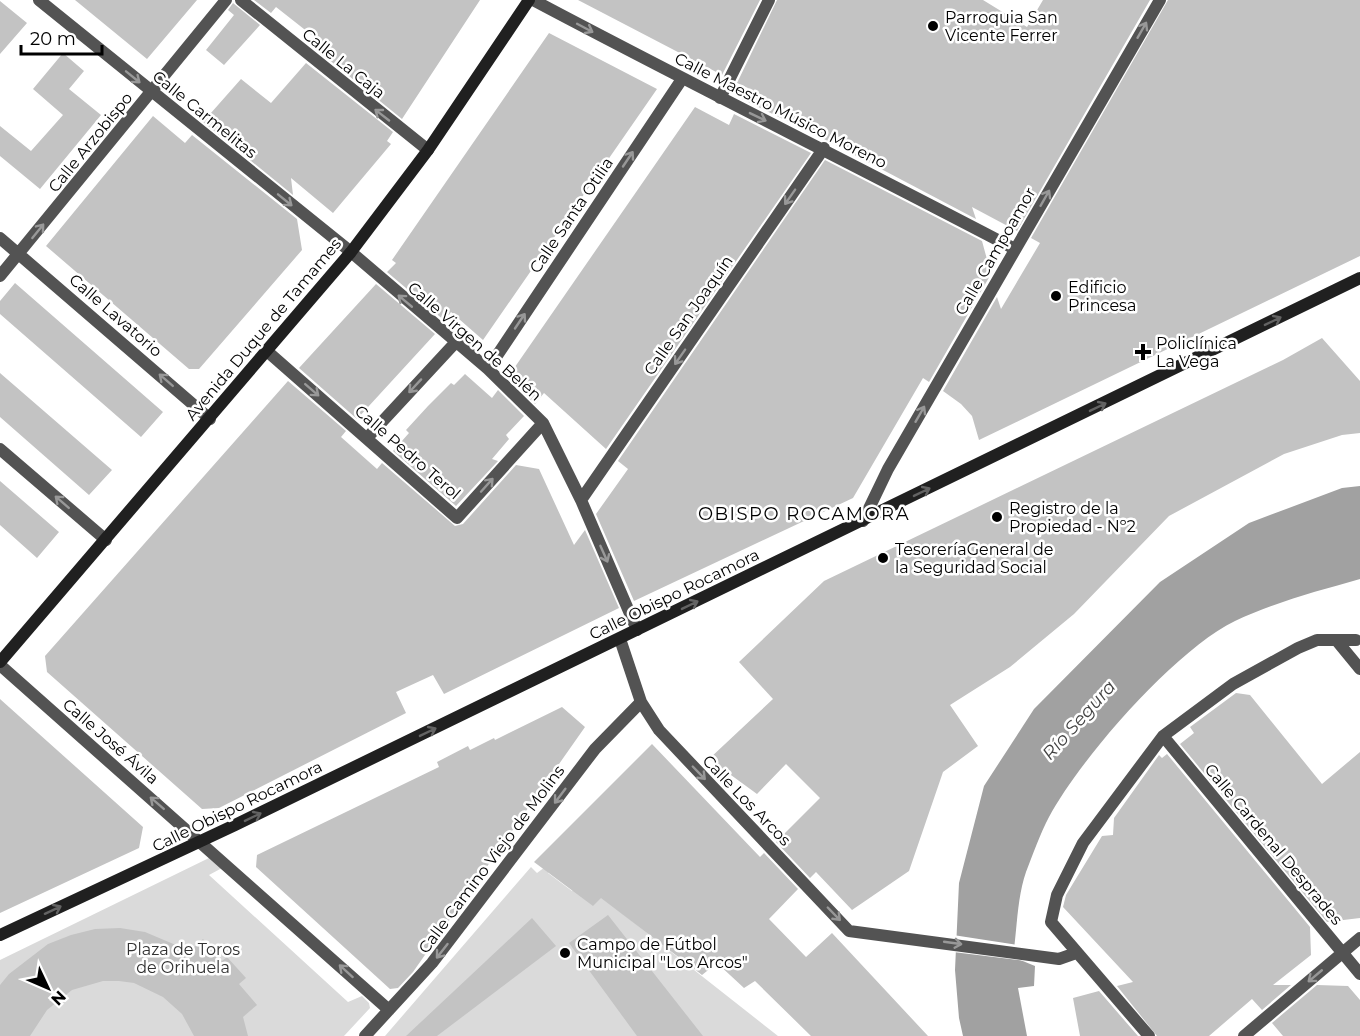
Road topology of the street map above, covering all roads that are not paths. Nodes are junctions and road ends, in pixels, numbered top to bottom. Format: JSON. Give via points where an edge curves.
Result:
{"nodes":[{"id":1,"x":39,"y":0,"type":"edge"},
{"id":2,"x":226,"y":0,"type":"edge"},
{"id":3,"x":241,"y":0,"type":"edge"},
{"id":4,"x":531,"y":0,"type":"edge"},
{"id":5,"x":769,"y":0,"type":"edge"},
{"id":6,"x":1160,"y":0,"type":"edge"},
{"id":7,"x":682,"y":79,"type":"junction"},
{"id":8,"x":152,"y":92,"type":"junction"},
{"id":9,"x":720,"y":98,"type":"junction"},
{"id":10,"x":824,"y":148,"type":"junction"},
{"id":11,"x":428,"y":150,"type":"junction"},
{"id":12,"x":0,"y":238,"type":"edge"},
{"id":13,"x":1015,"y":249,"type":"junction"},
{"id":14,"x":351,"y":252,"type":"junction"},
{"id":15,"x":20,"y":254,"type":"junction"},
{"id":16,"x":0,"y":276,"type":"edge"},
{"id":17,"x":1360,"y":278,"type":"edge"},
{"id":18,"x":454,"y":343,"type":"junction"},
{"id":19,"x":268,"y":352,"type":"junction"},
{"id":20,"x":488,"y":369,"type":"junction"},
{"id":21,"x":210,"y":419,"type":"junction"},
{"id":22,"x":543,"y":423,"type":"junction"},
{"id":23,"x":367,"y":438,"type":"junction"},
{"id":24,"x":0,"y":449,"type":"edge"},
{"id":25,"x":580,"y":500,"type":"junction"},
{"id":26,"x":863,"y":521,"type":"junction"},
{"id":27,"x":106,"y":540,"type":"junction"},
{"id":28,"x":637,"y":630,"type":"junction"},
{"id":29,"x":620,"y":639,"type":"junction"},
{"id":30,"x":1356,"y":640,"type":"dead end"},
{"id":31,"x":1337,"y":641,"type":"dead end"},
{"id":32,"x":0,"y":664,"type":"edge"},
{"id":33,"x":1360,"y":669,"type":"edge"},
{"id":34,"x":641,"y":702,"type":"junction"},
{"id":35,"x":1162,"y":736,"type":"junction"},
{"id":36,"x":200,"y":842,"type":"junction"},
{"id":37,"x":0,"y":935,"type":"edge"},
{"id":38,"x":1360,"y":938,"type":"edge"},
{"id":39,"x":1076,"y":953,"type":"junction"},
{"id":40,"x":1342,"y":953,"type":"junction"},
{"id":41,"x":1360,"y":974,"type":"edge"},
{"id":42,"x":389,"y":1010,"type":"junction"},
{"id":43,"x":365,"y":1036,"type":"edge"},
{"id":44,"x":1149,"y":1036,"type":"edge"},
{"id":45,"x":1244,"y":1036,"type":"edge"}],
"edges":[{"from":1,"to":8,"type":"street","name":"Calle Carmelitas","one_way":true},
{"from":2,"to":8,"type":"street","name":"Calle Arzobispo"},
{"from":11,"to":3,"type":"street","name":"Calle La Caja","one_way":true},
{"from":4,"to":7,"type":"street","name":"Calle Maestro Músico Moreno","one_way":true},
{"from":4,"to":11,"type":"street","name":"Avenida Duque de Tamames"},
{"from":5,"to":9,"type":"street"},
{"from":13,"to":6,"type":"street","name":"Calle Campoamor","one_way":true},
{"from":7,"to":9,"type":"street","name":"Calle Maestro Músico Moreno"},
{"from":20,"to":7,"type":"street","name":"Calle Santa Otilia","one_way":true},
{"from":8,"to":14,"type":"street","name":"Calle Carmelitas","one_way":true},
{"from":15,"to":8,"type":"street","name":"Calle Arzobispo","one_way":true},
{"from":9,"to":10,"type":"street","name":"Calle Maestro Músico Moreno","one_way":true},
{"from":10,"to":13,"type":"street","name":"Calle Maestro Músico Moreno"},
{"from":10,"to":25,"type":"street","name":"Calle San Joaquín","one_way":true},
{"from":11,"to":14,"type":"street","name":"Avenida Duque de Tamames"},
{"from":12,"to":15,"type":"street","name":"Calle Lavatorio"},
{"from":26,"to":13,"type":"street","name":"Calle Campoamor","one_way":true,"via":[[888,469]]},
{"from":18,"to":14,"type":"street","name":"Calle Virgen de Belén","one_way":true},
{"from":14,"to":19,"type":"street","name":"Avenida Duque de Tamames"},
{"from":15,"to":16,"type":"street","name":"Calle Arzobispo"},
{"from":21,"to":15,"type":"street","name":"Calle Lavatorio","one_way":true},
{"from":26,"to":17,"type":"street","name":"Calle Obispo Rocamora","one_way":true},
{"from":18,"to":20,"type":"street","name":"Calle Virgen de Belén"},
{"from":18,"to":23,"type":"street","one_way":true},
{"from":19,"to":21,"type":"street","name":"Avenida Duque de Tamames"},
{"from":19,"to":23,"type":"street","name":"Calle Pedro Terol","one_way":true},
{"from":20,"to":22,"type":"street","name":"Calle Virgen de Belén"},
{"from":21,"to":27,"type":"street","name":"Avenida Duque de Tamames"},
{"from":23,"to":22,"type":"street","name":"Calle Pedro Terol","one_way":true,"via":[[457,518]]},
{"from":22,"to":25,"type":"street","name":"Calle Virgen de Belén"},
{"from":27,"to":24,"type":"street","one_way":true},
{"from":25,"to":28,"type":"street","name":"Calle Virgen de Belén","one_way":true},
{"from":28,"to":26,"type":"street","name":"Calle Obispo Rocamora","one_way":true},
{"from":27,"to":32,"type":"street","name":"Avenida Duque de Tamames"},
{"from":28,"to":29,"type":"street","name":"Calle Obispo Rocamora"},
{"from":29,"to":34,"type":"street","name":"Calle Los Arcos"},
{"from":36,"to":29,"type":"street","name":"Calle Obispo Rocamora","one_way":true},
{"from":30,"to":35,"type":"street","via":[[1317,640],[1298,648],[1233,684]]},
{"from":31,"to":33,"type":"street"},
{"from":36,"to":32,"type":"street","name":"Calle José Ávila","one_way":true},
{"from":34,"to":39,"type":"street","name":"Calle Los Arcos","one_way":true,"via":[[659,730],[849,931],[1059,959]]},
{"from":34,"to":42,"type":"street","name":"Calle Camino Viejo de Molins","one_way":true,"via":[[595,749],[432,963]]},
{"from":35,"to":39,"type":"street","via":[[1083,843],[1057,895],[1051,922]]},
{"from":35,"to":40,"type":"street","name":"Calle Cardenal Desprades"},
{"from":37,"to":36,"type":"street","name":"Calle Obispo Rocamora","one_way":true},
{"from":42,"to":36,"type":"street","name":"Calle José Ávila","one_way":true},
{"from":38,"to":40,"type":"street"},
{"from":39,"to":44,"type":"street"},
{"from":40,"to":41,"type":"street","name":"Calle Cardenal Desprades"},
{"from":40,"to":45,"type":"street","one_way":true},
{"from":42,"to":43,"type":"street","name":"Calle Camino Viejo de Molins"}]}
